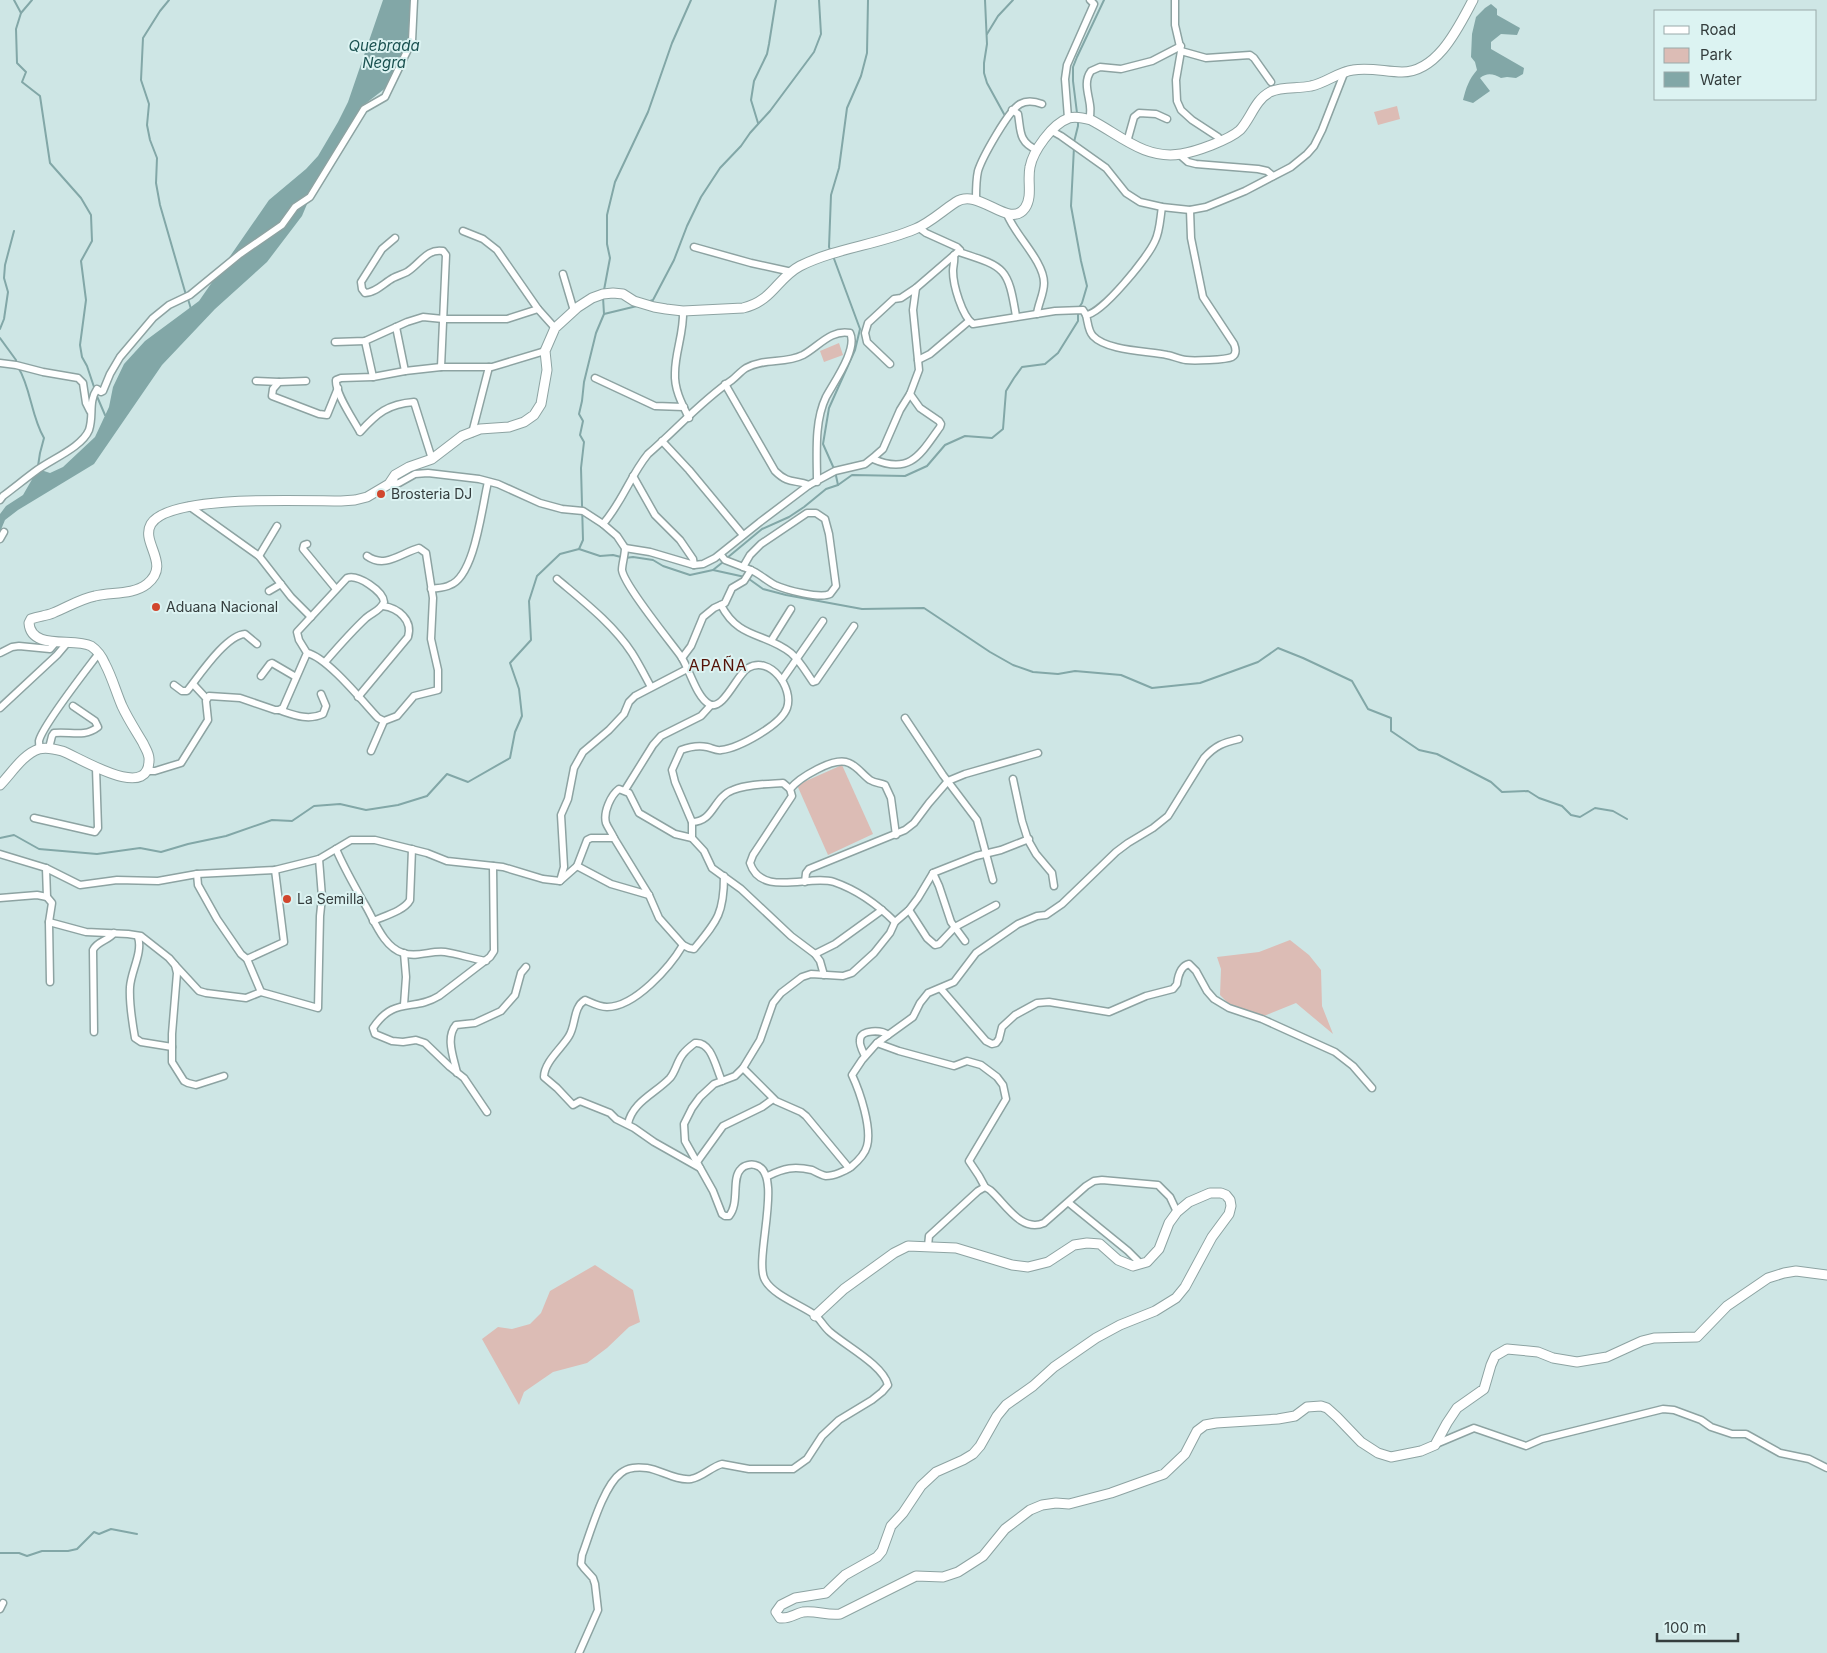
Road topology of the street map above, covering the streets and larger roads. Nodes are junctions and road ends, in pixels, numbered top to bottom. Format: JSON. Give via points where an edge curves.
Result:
{"nodes":[{"id":1,"x":414,"y":0,"type":"edge"},
{"id":2,"x":1090,"y":0,"type":"edge"},
{"id":3,"x":1175,"y":0,"type":"edge"},
{"id":4,"x":1473,"y":0,"type":"edge"},
{"id":5,"x":1181,"y":48,"type":"junction"},
{"id":6,"x":1345,"y":71,"type":"junction"},
{"id":7,"x":1271,"y":82,"type":"dead end"},
{"id":8,"x":1042,"y":104,"type":"dead end"},
{"id":9,"x":1012,"y":110,"type":"junction"},
{"id":10,"x":1070,"y":118,"type":"junction"},
{"id":11,"x":1086,"y":118,"type":"junction"},
{"id":12,"x":1168,"y":119,"type":"dead end"},
{"id":13,"x":1052,"y":131,"type":"junction"},
{"id":14,"x":1221,"y":141,"type":"junction"},
{"id":15,"x":1127,"y":142,"type":"junction"},
{"id":16,"x":1037,"y":150,"type":"junction"},
{"id":17,"x":1180,"y":155,"type":"junction"},
{"id":18,"x":1273,"y":176,"type":"junction"},
{"id":19,"x":976,"y":199,"type":"junction"},
{"id":20,"x":1162,"y":207,"type":"junction"},
{"id":21,"x":1190,"y":210,"type":"junction"},
{"id":22,"x":1007,"y":214,"type":"junction"},
{"id":23,"x":918,"y":228,"type":"junction"},
{"id":24,"x":463,"y":231,"type":"dead end"},
{"id":25,"x":394,"y":238,"type":"dead end"},
{"id":26,"x":694,"y":247,"type":"dead end"},
{"id":27,"x":957,"y":254,"type":"junction"},
{"id":28,"x":792,"y":272,"type":"junction"},
{"id":29,"x":563,"y":274,"type":"dead end"},
{"id":30,"x":916,"y":288,"type":"junction"},
{"id":31,"x":538,"y":309,"type":"junction"},
{"id":32,"x":574,"y":311,"type":"junction"},
{"id":33,"x":684,"y":311,"type":"junction"},
{"id":34,"x":1037,"y":314,"type":"junction"},
{"id":35,"x":1086,"y":315,"type":"junction"},
{"id":36,"x":1016,"y":316,"type":"junction"},
{"id":37,"x":443,"y":319,"type":"junction"},
{"id":38,"x":969,"y":321,"type":"junction"},
{"id":39,"x":396,"y":327,"type":"junction"},
{"id":40,"x":555,"y":328,"type":"junction"},
{"id":41,"x":365,"y":341,"type":"junction"},
{"id":42,"x":335,"y":342,"type":"dead end"},
{"id":43,"x":545,"y":351,"type":"junction"},
{"id":44,"x":918,"y":360,"type":"junction"},
{"id":45,"x":0,"y":363,"type":"edge"},
{"id":46,"x":890,"y":364,"type":"dead end"},
{"id":47,"x":441,"y":367,"type":"junction"},
{"id":48,"x":489,"y":367,"type":"junction"},
{"id":49,"x":405,"y":371,"type":"junction"},
{"id":50,"x":373,"y":377,"type":"junction"},
{"id":51,"x":594,"y":378,"type":"dead end"},
{"id":52,"x":306,"y":381,"type":"dead end"},
{"id":53,"x":256,"y":382,"type":"dead end"},
{"id":54,"x":279,"y":382,"type":"junction"},
{"id":55,"x":725,"y":384,"type":"junction"},
{"id":56,"x":338,"y":388,"type":"junction"},
{"id":57,"x":910,"y":394,"type":"junction"},
{"id":58,"x":684,"y":407,"type":"junction"},
{"id":59,"x":92,"y":413,"type":"junction"},
{"id":60,"x":689,"y":418,"type":"junction"},
{"id":61,"x":472,"y":433,"type":"junction"},
{"id":62,"x":662,"y":441,"type":"junction"},
{"id":63,"x":432,"y":459,"type":"junction"},
{"id":64,"x":873,"y":459,"type":"junction"},
{"id":65,"x":633,"y":476,"type":"junction"},
{"id":66,"x":488,"y":482,"type":"junction"},
{"id":67,"x":817,"y":482,"type":"junction"},
{"id":68,"x":389,"y":484,"type":"junction"},
{"id":69,"x":809,"y":485,"type":"junction"},
{"id":70,"x":0,"y":500,"type":"edge"},
{"id":71,"x":189,"y":506,"type":"junction"},
{"id":72,"x":603,"y":524,"type":"junction"},
{"id":73,"x":277,"y":526,"type":"dead end"},
{"id":74,"x":4,"y":532,"type":"dead end"},
{"id":75,"x":743,"y":535,"type":"junction"},
{"id":76,"x":0,"y":539,"type":"edge"},
{"id":77,"x":307,"y":544,"type":"dead end"},
{"id":78,"x":625,"y":548,"type":"junction"},
{"id":79,"x":721,"y":555,"type":"junction"},
{"id":80,"x":259,"y":556,"type":"junction"},
{"id":81,"x":368,"y":556,"type":"dead end"},
{"id":82,"x":694,"y":565,"type":"junction"},
{"id":83,"x":743,"y":567,"type":"junction"},
{"id":84,"x":751,"y":571,"type":"junction"},
{"id":85,"x":557,"y":579,"type":"dead end"},
{"id":86,"x":281,"y":584,"type":"junction"},
{"id":87,"x":431,"y":588,"type":"junction"},
{"id":88,"x":336,"y":589,"type":"junction"},
{"id":89,"x":269,"y":592,"type":"dead end"},
{"id":90,"x":721,"y":605,"type":"junction"},
{"id":91,"x":382,"y":606,"type":"junction"},
{"id":92,"x":791,"y":609,"type":"dead end"},
{"id":93,"x":311,"y":618,"type":"junction"},
{"id":94,"x":823,"y":621,"type":"dead end"},
{"id":95,"x":854,"y":626,"type":"dead end"},
{"id":96,"x":770,"y":641,"type":"junction"},
{"id":97,"x":56,"y":642,"type":"junction"},
{"id":98,"x":68,"y":642,"type":"junction"},
{"id":99,"x":257,"y":644,"type":"dead end"},
{"id":100,"x":0,"y":653,"type":"edge"},
{"id":101,"x":99,"y":653,"type":"junction"},
{"id":102,"x":307,"y":653,"type":"junction"},
{"id":103,"x":682,"y":658,"type":"junction"},
{"id":104,"x":797,"y":659,"type":"junction"},
{"id":105,"x":325,"y":662,"type":"junction"},
{"id":106,"x":687,"y":669,"type":"junction"},
{"id":107,"x":261,"y":676,"type":"dead end"},
{"id":108,"x":296,"y":677,"type":"junction"},
{"id":109,"x":782,"y":680,"type":"junction"},
{"id":110,"x":193,"y":684,"type":"junction"},
{"id":111,"x":174,"y":685,"type":"dead end"},
{"id":112,"x":651,"y":687,"type":"junction"},
{"id":113,"x":321,"y":694,"type":"dead end"},
{"id":114,"x":358,"y":697,"type":"junction"},
{"id":115,"x":206,"y":698,"type":"junction"},
{"id":116,"x":711,"y":705,"type":"junction"},
{"id":117,"x":73,"y":706,"type":"dead end"},
{"id":118,"x":0,"y":708,"type":"edge"},
{"id":119,"x":280,"y":710,"type":"junction"},
{"id":120,"x":905,"y":718,"type":"dead end"},
{"id":121,"x":384,"y":721,"type":"junction"},
{"id":122,"x":1239,"y":739,"type":"dead end"},
{"id":123,"x":44,"y":748,"type":"junction"},
{"id":124,"x":371,"y":751,"type":"dead end"},
{"id":125,"x":1038,"y":753,"type":"dead end"},
{"id":126,"x":96,"y":768,"type":"junction"},
{"id":127,"x":147,"y":771,"type":"junction"},
{"id":128,"x":1013,"y":779,"type":"dead end"},
{"id":129,"x":948,"y":782,"type":"junction"},
{"id":130,"x":0,"y":785,"type":"edge"},
{"id":131,"x":790,"y":789,"type":"junction"},
{"id":132,"x":625,"y":790,"type":"junction"},
{"id":133,"x":34,"y":818,"type":"dead end"},
{"id":134,"x":692,"y":822,"type":"junction"},
{"id":135,"x":896,"y":835,"type":"junction"},
{"id":136,"x":614,"y":838,"type":"junction"},
{"id":137,"x":692,"y":838,"type":"junction"},
{"id":138,"x":1028,"y":839,"type":"junction"},
{"id":139,"x":336,"y":849,"type":"junction"},
{"id":140,"x":412,"y":849,"type":"junction"},
{"id":141,"x":985,"y":853,"type":"junction"},
{"id":142,"x":0,"y":854,"type":"edge"},
{"id":143,"x":319,"y":859,"type":"junction"},
{"id":144,"x":493,"y":866,"type":"junction"},
{"id":145,"x":577,"y":866,"type":"junction"},
{"id":146,"x":46,"y":868,"type":"junction"},
{"id":147,"x":274,"y":870,"type":"junction"},
{"id":148,"x":933,"y":873,"type":"junction"},
{"id":149,"x":197,"y":874,"type":"junction"},
{"id":150,"x":724,"y":876,"type":"junction"},
{"id":151,"x":993,"y":880,"type":"dead end"},
{"id":152,"x":560,"y":881,"type":"junction"},
{"id":153,"x":805,"y":882,"type":"junction"},
{"id":154,"x":1054,"y":886,"type":"dead end"},
{"id":155,"x":649,"y":895,"type":"junction"},
{"id":156,"x":47,"y":896,"type":"junction"},
{"id":157,"x":0,"y":898,"type":"edge"},
{"id":158,"x":996,"y":905,"type":"dead end"},
{"id":159,"x":882,"y":910,"type":"junction"},
{"id":160,"x":909,"y":910,"type":"junction"},
{"id":161,"x":373,"y":921,"type":"junction"},
{"id":162,"x":49,"y":922,"type":"junction"},
{"id":163,"x":894,"y":922,"type":"junction"},
{"id":164,"x":955,"y":927,"type":"junction"},
{"id":165,"x":114,"y":934,"type":"junction"},
{"id":166,"x":138,"y":937,"type":"junction"},
{"id":167,"x":965,"y":942,"type":"dead end"},
{"id":168,"x":683,"y":945,"type":"junction"},
{"id":169,"x":404,"y":954,"type":"junction"},
{"id":170,"x":815,"y":954,"type":"junction"},
{"id":171,"x":247,"y":959,"type":"junction"},
{"id":172,"x":486,"y":961,"type":"junction"},
{"id":173,"x":174,"y":965,"type":"junction"},
{"id":174,"x":526,"y":966,"type":"dead end"},
{"id":175,"x":824,"y":975,"type":"junction"},
{"id":176,"x":50,"y":982,"type":"dead end"},
{"id":177,"x":941,"y":989,"type":"junction"},
{"id":178,"x":261,"y":992,"type":"junction"},
{"id":179,"x":404,"y":1005,"type":"junction"},
{"id":180,"x":94,"y":1032,"type":"dead end"},
{"id":181,"x":888,"y":1035,"type":"junction"},
{"id":182,"x":877,"y":1043,"type":"junction"},
{"id":183,"x":172,"y":1046,"type":"junction"},
{"id":184,"x":865,"y":1056,"type":"junction"},
{"id":185,"x":743,"y":1068,"type":"junction"},
{"id":186,"x":458,"y":1073,"type":"junction"},
{"id":187,"x":224,"y":1076,"type":"dead end"},
{"id":188,"x":722,"y":1081,"type":"junction"},
{"id":189,"x":1372,"y":1088,"type":"dead end"},
{"id":190,"x":773,"y":1099,"type":"junction"},
{"id":191,"x":487,"y":1112,"type":"dead end"},
{"id":192,"x":628,"y":1124,"type":"junction"},
{"id":193,"x":697,"y":1162,"type":"junction"},
{"id":194,"x":850,"y":1168,"type":"junction"},
{"id":195,"x":701,"y":1169,"type":"junction"},
{"id":196,"x":768,"y":1176,"type":"junction"},
{"id":197,"x":985,"y":1187,"type":"junction"},
{"id":198,"x":1069,"y":1203,"type":"junction"},
{"id":199,"x":1177,"y":1212,"type":"junction"},
{"id":200,"x":928,"y":1246,"type":"junction"},
{"id":201,"x":1141,"y":1264,"type":"junction"},
{"id":202,"x":1827,"y":1275,"type":"edge"},
{"id":203,"x":816,"y":1316,"type":"junction"},
{"id":204,"x":1434,"y":1445,"type":"junction"},
{"id":205,"x":1827,"y":1468,"type":"edge"},
{"id":206,"x":579,"y":1653,"type":"edge"}],
"edges":[{"from":1,"to":59,"type":"street","via":[[412,41],[385,97],[364,109],[310,197],[295,207],[282,225],[187,297],[169,305],[153,318],[120,358],[103,391],[97,389],[95,392],[91,401]]},
{"from":2,"to":10,"type":"street","via":[[1094,4],[1066,65]]},
{"from":3,"to":5,"type":"street","via":[[1175,25]]},
{"from":4,"to":6,"type":"street","via":[[1448,44],[1423,66],[1405,72],[1367,68]]},
{"from":5,"to":7,"type":"street","via":[[1206,58],[1250,55]]},
{"from":5,"to":11,"type":"street","via":[[1152,61],[1122,69],[1100,67],[1091,71],[1087,80],[1091,108]]},
{"from":5,"to":14,"type":"street","via":[[1176,80],[1179,105],[1192,120]]},
{"from":6,"to":14,"type":"street","via":[[1314,86],[1268,93],[1239,130]]},
{"from":6,"to":18,"type":"street","via":[[1314,146],[1291,168]]},
{"from":8,"to":9,"type":"street","via":[[1031,101]]},
{"from":9,"to":16,"type":"street","via":[[1018,114],[1021,137]]},
{"from":9,"to":19,"type":"street","via":[[981,164]]},
{"from":10,"to":11,"type":"street"},
{"from":10,"to":13,"type":"street"},
{"from":11,"to":15,"type":"street"},
{"from":12,"to":15,"type":"street","via":[[1139,113],[1134,117]]},
{"from":13,"to":16,"type":"street"},
{"from":13,"to":20,"type":"street","via":[[1106,168],[1126,193],[1140,202]]},
{"from":14,"to":17,"type":"street"},
{"from":15,"to":17,"type":"street","via":[[1153,153]]},
{"from":16,"to":22,"type":"street","via":[[1030,167],[1030,194],[1025,208]]},
{"from":17,"to":18,"type":"street","via":[[1196,164],[1258,169]]},
{"from":18,"to":21,"type":"street","via":[[1223,201]]},
{"from":19,"to":22,"type":"street"},
{"from":19,"to":23,"type":"street","via":[[962,198]]},
{"from":20,"to":21,"type":"street"},
{"from":20,"to":35,"type":"street","via":[[1159,230],[1149,251],[1104,304]]},
{"from":21,"to":35,"type":"street","via":[[1191,238],[1204,297],[1234,344],[1236,351],[1233,356],[1222,360],[1184,360],[1118,348],[1092,336]]},
{"from":22,"to":34,"type":"street","via":[[1044,278]]},
{"from":23,"to":27,"type":"street","via":[[957,247]]},
{"from":23,"to":28,"type":"street","via":[[833,252]]},
{"from":24,"to":31,"type":"street","via":[[484,239],[497,250]]},
{"from":25,"to":37,"type":"street","via":[[382,249],[361,282],[362,289],[370,293],[407,272],[431,252],[443,251],[446,255]]},
{"from":26,"to":28,"type":"street"},
{"from":27,"to":30,"type":"street"},
{"from":27,"to":36,"type":"street","via":[[992,263],[1004,273],[1010,284]]},
{"from":27,"to":38,"type":"street","via":[[954,278]]},
{"from":28,"to":33,"type":"street","via":[[770,294],[751,306]]},
{"from":29,"to":32,"type":"street"},
{"from":30,"to":44,"type":"street","via":[[912,310]]},
{"from":30,"to":46,"type":"street","via":[[894,299],[868,323],[867,342]]},
{"from":31,"to":37,"type":"street","via":[[507,318]]},
{"from":31,"to":40,"type":"street"},
{"from":32,"to":33,"type":"street","via":[[592,298],[613,293],[654,307]]},
{"from":32,"to":40,"type":"street"},
{"from":33,"to":58,"type":"street","via":[[674,373]]},
{"from":34,"to":35,"type":"street","via":[[1078,309]]},
{"from":34,"to":36,"type":"street"},
{"from":36,"to":38,"type":"street","via":[[973,324]]},
{"from":37,"to":39,"type":"street","via":[[422,317]]},
{"from":37,"to":47,"type":"street"},
{"from":38,"to":44,"type":"street","via":[[930,354]]},
{"from":39,"to":41,"type":"street"},
{"from":39,"to":49,"type":"street"},
{"from":40,"to":43,"type":"street"},
{"from":41,"to":42,"type":"street"},
{"from":41,"to":50,"type":"street"},
{"from":43,"to":48,"type":"street"},
{"from":43,"to":61,"type":"street","via":[[545,386],[541,404],[534,415],[524,422]]},
{"from":44,"to":57,"type":"street","via":[[918,376]]},
{"from":45,"to":59,"type":"street","via":[[78,378]]},
{"from":47,"to":48,"type":"street"},
{"from":47,"to":49,"type":"street"},
{"from":48,"to":61,"type":"street"},
{"from":49,"to":50,"type":"street"},
{"from":50,"to":56,"type":"street","via":[[338,378]]},
{"from":51,"to":58,"type":"street","via":[[655,406]]},
{"from":52,"to":54,"type":"street"},
{"from":53,"to":54,"type":"street"},
{"from":54,"to":56,"type":"street","via":[[272,393],[274,398],[327,415]]},
{"from":55,"to":60,"type":"street"},
{"from":55,"to":67,"type":"street","via":[[758,363],[792,359],[830,336],[850,333],[851,347],[821,411]]},
{"from":55,"to":69,"type":"street","via":[[775,471],[793,483]]},
{"from":56,"to":63,"type":"street","via":[[360,432],[376,414],[414,402]]},
{"from":57,"to":64,"type":"street","via":[[883,449]]},
{"from":57,"to":64,"type":"street","via":[[920,408],[941,424],[940,427],[914,461],[892,465]]},
{"from":58,"to":60,"type":"street"},
{"from":59,"to":70,"type":"street","via":[[89,430],[83,438]]},
{"from":60,"to":62,"type":"street"},
{"from":61,"to":63,"type":"street","via":[[462,436]]},
{"from":62,"to":65,"type":"street"},
{"from":62,"to":75,"type":"street"},
{"from":63,"to":68,"type":"street","via":[[395,475]]},
{"from":64,"to":67,"type":"street","via":[[866,464],[835,471]]},
{"from":65,"to":72,"type":"street","via":[[619,504]]},
{"from":65,"to":82,"type":"street","via":[[655,515],[680,540],[694,559]]},
{"from":66,"to":68,"type":"street","via":[[428,473],[415,474]]},
{"from":66,"to":72,"type":"street","via":[[540,503],[583,511]]},
{"from":66,"to":87,"type":"street","via":[[466,570],[450,585]]},
{"from":67,"to":69,"type":"street"},
{"from":68,"to":71,"type":"street","via":[[356,500],[235,501]]},
{"from":69,"to":75,"type":"street"},
{"from":71,"to":80,"type":"street"},
{"from":71,"to":97,"type":"street","via":[[158,517],[150,526],[148,534],[157,562],[148,583],[131,591],[77,601],[31,619],[29,628],[36,636]]},
{"from":72,"to":78,"type":"street"},
{"from":73,"to":80,"type":"street"},
{"from":74,"to":76,"type":"street"},
{"from":75,"to":79,"type":"street"},
{"from":77,"to":88,"type":"street","via":[[303,549]]},
{"from":78,"to":82,"type":"street"},
{"from":78,"to":103,"type":"street","via":[[622,570],[629,585]]},
{"from":79,"to":82,"type":"street"},
{"from":79,"to":83,"type":"street"},
{"from":80,"to":86,"type":"street"},
{"from":81,"to":87,"type":"street","via":[[384,562],[410,550],[423,549]]},
{"from":83,"to":84,"type":"street"},
{"from":83,"to":84,"type":"street","via":[[761,544],[808,513],[816,512],[825,519],[836,573],[836,586],[830,594],[817,596],[782,588]]},
{"from":84,"to":90,"type":"street","via":[[744,581],[732,588]]},
{"from":85,"to":112,"type":"street","via":[[608,625],[631,652]]},
{"from":86,"to":89,"type":"street"},
{"from":86,"to":93,"type":"street"},
{"from":87,"to":121,"type":"street","via":[[431,639],[438,670],[438,690],[414,696],[397,716]]},
{"from":88,"to":91,"type":"street","via":[[347,578],[356,577],[383,597]]},
{"from":88,"to":93,"type":"street"},
{"from":90,"to":96,"type":"street","via":[[741,628]]},
{"from":90,"to":103,"type":"street","via":[[703,617],[691,646]]},
{"from":91,"to":105,"type":"street","via":[[368,616]]},
{"from":91,"to":114,"type":"street","via":[[399,612],[408,622],[410,631]]},
{"from":92,"to":96,"type":"street"},
{"from":93,"to":102,"type":"street","via":[[297,632]]},
{"from":94,"to":104,"type":"street"},
{"from":95,"to":104,"type":"street","via":[[816,682]]},
{"from":96,"to":104,"type":"street"},
{"from":97,"to":98,"type":"street"},
{"from":97,"to":100,"type":"street","via":[[50,649],[19,646]]},
{"from":98,"to":101,"type":"street","via":[[89,645]]},
{"from":98,"to":118,"type":"street"},
{"from":99,"to":110,"type":"street","via":[[245,634],[235,637]]},
{"from":101,"to":123,"type":"street","via":[[48,724],[39,740]]},
{"from":101,"to":127,"type":"street","via":[[122,707],[148,752]]},
{"from":102,"to":105,"type":"street"},
{"from":102,"to":108,"type":"street"},
{"from":103,"to":106,"type":"street"},
{"from":104,"to":109,"type":"street"},
{"from":105,"to":114,"type":"street"},
{"from":106,"to":112,"type":"street"},
{"from":106,"to":116,"type":"street","via":[[701,695]]},
{"from":107,"to":108,"type":"street","via":[[272,663]]},
{"from":108,"to":119,"type":"street"},
{"from":109,"to":116,"type":"street","via":[[766,667],[746,668],[720,703]]},
{"from":109,"to":134,"type":"street","via":[[788,696],[786,711],[752,738],[731,748],[689,747],[681,750],[672,770]]},
{"from":110,"to":111,"type":"street","via":[[182,691]]},
{"from":110,"to":115,"type":"street"},
{"from":112,"to":152,"type":"street","via":[[629,702],[624,714],[583,752],[574,768],[561,815],[564,867]]},
{"from":113,"to":119,"type":"street","via":[[326,706],[323,714],[316,718]]},
{"from":114,"to":121,"type":"street"},
{"from":115,"to":119,"type":"street","via":[[240,698]]},
{"from":115,"to":127,"type":"street","via":[[208,720],[181,763]]},
{"from":116,"to":132,"type":"street","via":[[700,716],[661,736]]},
{"from":117,"to":123,"type":"street","via":[[95,720],[98,726],[81,734],[54,734]]},
{"from":120,"to":129,"type":"street"},
{"from":121,"to":124,"type":"street"},
{"from":122,"to":177,"type":"street","via":[[1219,744],[1210,751],[1161,823],[1128,843],[1062,904],[1018,924],[981,949],[954,982]]},
{"from":123,"to":126,"type":"street","via":[[74,756]]},
{"from":123,"to":130,"type":"street","via":[[24,759]]},
{"from":125,"to":129,"type":"street","via":[[964,774]]},
{"from":126,"to":127,"type":"street","via":[[124,777],[140,776]]},
{"from":126,"to":133,"type":"street","via":[[98,828],[95,832]]},
{"from":128,"to":138,"type":"street"},
{"from":129,"to":135,"type":"street","via":[[914,823]]},
{"from":129,"to":141,"type":"street","via":[[977,820]]},
{"from":131,"to":134,"type":"street","via":[[783,783],[732,790],[722,796],[706,818]]},
{"from":131,"to":135,"type":"street","via":[[828,763],[850,763],[870,780],[886,785]]},
{"from":131,"to":153,"type":"street","via":[[792,796],[750,863],[763,879],[780,883]]},
{"from":132,"to":136,"type":"street","via":[[615,792],[607,812],[606,822]]},
{"from":132,"to":137,"type":"street","via":[[639,813],[675,834]]},
{"from":134,"to":137,"type":"street"},
{"from":135,"to":153,"type":"street","via":[[809,869]]},
{"from":136,"to":145,"type":"street","via":[[587,840]]},
{"from":136,"to":155,"type":"street"},
{"from":137,"to":150,"type":"street","via":[[704,851],[712,868]]},
{"from":138,"to":141,"type":"street"},
{"from":138,"to":154,"type":"street","via":[[1052,873]]},
{"from":139,"to":140,"type":"street","via":[[351,840],[361,839]]},
{"from":139,"to":143,"type":"street"},
{"from":139,"to":161,"type":"street"},
{"from":140,"to":144,"type":"street","via":[[447,861]]},
{"from":140,"to":161,"type":"street","via":[[410,900],[403,907]]},
{"from":141,"to":148,"type":"street"},
{"from":141,"to":151,"type":"street"},
{"from":142,"to":146,"type":"street"},
{"from":143,"to":147,"type":"street"},
{"from":143,"to":178,"type":"street","via":[[322,897],[318,1008]]},
{"from":144,"to":152,"type":"street"},
{"from":144,"to":172,"type":"street","via":[[494,951]]},
{"from":145,"to":152,"type":"street"},
{"from":145,"to":155,"type":"street","via":[[611,884]]},
{"from":146,"to":149,"type":"street","via":[[80,885],[116,880],[158,881]]},
{"from":146,"to":156,"type":"street"},
{"from":147,"to":149,"type":"street"},
{"from":147,"to":171,"type":"street","via":[[284,942]]},
{"from":148,"to":160,"type":"street"},
{"from":148,"to":164,"type":"street"},
{"from":149,"to":171,"type":"street","via":[[198,885],[217,919]]},
{"from":150,"to":168,"type":"street","via":[[721,912],[694,949]]},
{"from":150,"to":170,"type":"street"},
{"from":153,"to":159,"type":"street","via":[[833,881]]},
{"from":155,"to":168,"type":"street","via":[[659,918]]},
{"from":156,"to":157,"type":"street"},
{"from":156,"to":162,"type":"street","via":[[52,903]]},
{"from":158,"to":164,"type":"street"},
{"from":159,"to":163,"type":"street"},
{"from":159,"to":170,"type":"street","via":[[835,944]]},
{"from":160,"to":163,"type":"street"},
{"from":160,"to":164,"type":"street","via":[[935,946]]},
{"from":161,"to":169,"type":"street","via":[[394,948]]},
{"from":162,"to":165,"type":"street","via":[[86,932]]},
{"from":162,"to":176,"type":"street"},
{"from":163,"to":175,"type":"street","via":[[890,933],[874,953],[852,973]]},
{"from":164,"to":167,"type":"street"},
{"from":165,"to":166,"type":"street"},
{"from":165,"to":180,"type":"street","via":[[93,950]]},
{"from":166,"to":173,"type":"street","via":[[163,952]]},
{"from":166,"to":183,"type":"street","via":[[140,942],[130,985],[135,1038],[141,1042]]},
{"from":168,"to":192,"type":"street","via":[[660,974],[630,1000],[608,1008],[585,1000],[582,1002],[571,1034],[544,1071],[544,1077],[573,1105],[580,1101]]},
{"from":169,"to":172,"type":"street","via":[[444,952]]},
{"from":169,"to":179,"type":"street"},
{"from":170,"to":175,"type":"street"},
{"from":171,"to":178,"type":"street"},
{"from":172,"to":179,"type":"street","via":[[432,1000]]},
{"from":173,"to":178,"type":"street","via":[[199,991],[246,998]]},
{"from":173,"to":183,"type":"street","via":[[177,974]]},
{"from":174,"to":186,"type":"street","via":[[515,995],[501,1011],[475,1023],[456,1025],[452,1030],[450,1040]]},
{"from":175,"to":185,"type":"street","via":[[802,977],[781,993],[773,1003],[760,1040]]},
{"from":177,"to":181,"type":"street","via":[[924,996],[913,1017]]},
{"from":177,"to":189,"type":"street","via":[[986,1041],[996,1044],[1002,1027],[1015,1015],[1037,1003],[1109,1012],[1146,996],[1173,989],[1178,984],[1182,967],[1189,964],[1214,999],[1335,1052],[1353,1066]]},
{"from":179,"to":186,"type":"street","via":[[383,1014],[373,1028],[375,1034],[392,1041],[422,1041]]},
{"from":181,"to":182,"type":"street"},
{"from":181,"to":184,"type":"street","via":[[884,1032],[862,1035],[860,1039]]},
{"from":182,"to":184,"type":"street"},
{"from":182,"to":197,"type":"street","via":[[954,1066],[967,1061],[981,1065],[997,1077],[1006,1099],[969,1161]]},
{"from":183,"to":187,"type":"street","via":[[172,1062],[184,1081],[196,1085]]},
{"from":184,"to":194,"type":"street","via":[[852,1076],[864,1109],[867,1146]]},
{"from":185,"to":188,"type":"street","via":[[735,1076]]},
{"from":185,"to":190,"type":"street"},
{"from":186,"to":191,"type":"street"},
{"from":188,"to":192,"type":"street","via":[[707,1047],[695,1043],[682,1055],[670,1078],[634,1111]]},
{"from":188,"to":193,"type":"street","via":[[700,1097],[684,1124],[685,1141]]},
{"from":190,"to":193,"type":"street","via":[[722,1126]]},
{"from":190,"to":194,"type":"street","via":[[806,1116]]},
{"from":192,"to":195,"type":"street"},
{"from":193,"to":195,"type":"street"},
{"from":194,"to":196,"type":"street","via":[[826,1176],[810,1170],[785,1168]]},
{"from":195,"to":196,"type":"street","via":[[725,1216],[729,1216],[735,1205],[741,1169],[756,1165]]},
{"from":196,"to":203,"type":"street","via":[[762,1266],[765,1280]]},
{"from":197,"to":198,"type":"street","via":[[1019,1219],[1034,1226],[1044,1223]]},
{"from":197,"to":200,"type":"street","via":[[929,1236]]},
{"from":198,"to":199,"type":"street","via":[[1094,1181],[1152,1183],[1163,1188]]},
{"from":198,"to":201,"type":"street"},
{"from":199,"to":201,"type":"street","via":[[1169,1222],[1159,1248]]},
{"from":199,"to":204,"type":"street","via":[[1210,1192],[1221,1193],[1230,1200],[1229,1214],[1176,1298],[1096,1338],[1016,1397],[997,1416],[972,1454],[936,1472],[921,1486],[891,1526],[877,1558],[845,1575],[826,1593],[795,1598],[780,1605],[777,1616],[787,1619],[807,1612],[830,1616],[840,1614],[916,1576],[943,1577],[958,1572],[983,1556],[1005,1529],[1030,1510],[1111,1493],[1164,1474],[1185,1454],[1197,1431],[1205,1425],[1278,1420],[1295,1416],[1314,1405],[1327,1408],[1361,1442],[1384,1455],[1391,1457]]},
{"from":200,"to":201,"type":"street","via":[[956,1248],[1028,1267],[1048,1262],[1074,1245],[1100,1244],[1125,1264]]},
{"from":200,"to":203,"type":"street","via":[[908,1246],[894,1253],[844,1289]]},
{"from":202,"to":204,"type":"street","via":[[1796,1271],[1768,1278],[1727,1306],[1698,1337],[1654,1338],[1606,1357],[1577,1362],[1538,1352],[1507,1349],[1496,1356],[1484,1388],[1457,1408]]},
{"from":203,"to":206,"type":"street","via":[[832,1334],[877,1366],[887,1381],[886,1388],[839,1420],[822,1436],[807,1459],[793,1469],[749,1469],[722,1464],[702,1476],[686,1479],[648,1468],[636,1467],[621,1472],[606,1494],[582,1556],[582,1564],[595,1584],[598,1610]]},
{"from":204,"to":205,"type":"street","via":[[1474,1428],[1526,1446],[1542,1439],[1663,1409],[1674,1410],[1732,1434],[1746,1434],[1780,1453],[1809,1459]]}]}
